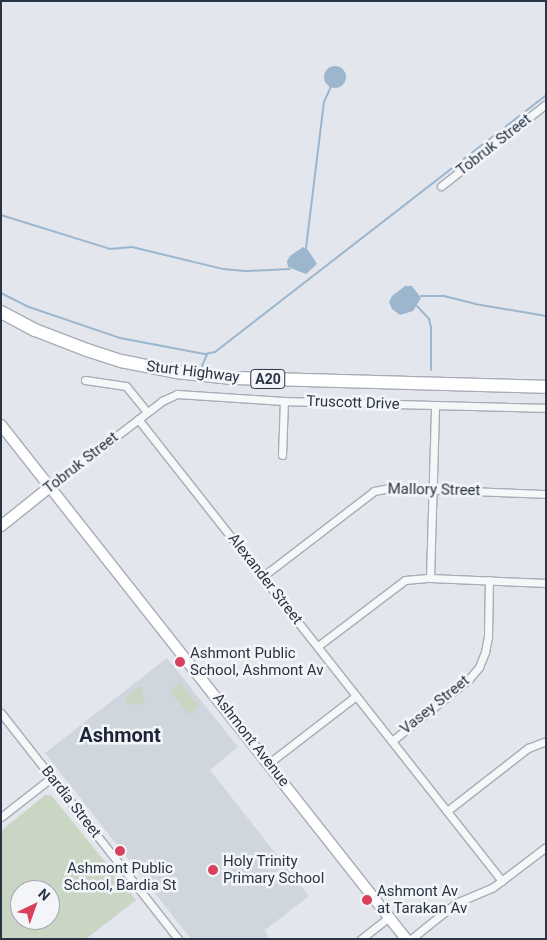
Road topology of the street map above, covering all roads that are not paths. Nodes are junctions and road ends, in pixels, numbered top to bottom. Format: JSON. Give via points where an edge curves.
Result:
{"nodes":[{"id":1,"x":546,"y":104,"type":"edge"},
{"id":2,"x":441,"y":186,"type":"dead end"},
{"id":3,"x":1,"y":312,"type":"edge"},
{"id":4,"x":85,"y":380,"type":"dead end"},
{"id":5,"x":546,"y":387,"type":"edge"},
{"id":6,"x":284,"y":400,"type":"junction"},
{"id":7,"x":162,"y":401,"type":"joint"},
{"id":8,"x":436,"y":405,"type":"junction"},
{"id":9,"x":546,"y":408,"type":"edge"},
{"id":10,"x":147,"y":412,"type":"junction"},
{"id":11,"x":138,"y":419,"type":"junction"},
{"id":12,"x":1,"y":426,"type":"edge"},
{"id":13,"x":282,"y":455,"type":"dead end"},
{"id":14,"x":51,"y":486,"type":"junction"},
{"id":15,"x":434,"y":490,"type":"junction"},
{"id":16,"x":546,"y":494,"type":"edge"},
{"id":17,"x":1,"y":526,"type":"edge"},
{"id":18,"x":262,"y":577,"type":"junction"},
{"id":19,"x":430,"y":578,"type":"junction"},
{"id":20,"x":489,"y":580,"type":"junction"},
{"id":21,"x":546,"y":583,"type":"edge"},
{"id":22,"x":318,"y":646,"type":"junction"},
{"id":23,"x":356,"y":696,"type":"junction"},
{"id":24,"x":1,"y":713,"type":"edge"},
{"id":25,"x":392,"y":741,"type":"junction"},
{"id":26,"x":546,"y":741,"type":"edge"},
{"id":27,"x":269,"y":763,"type":"junction"},
{"id":28,"x":52,"y":777,"type":"junction"},
{"id":29,"x":447,"y":811,"type":"junction"},
{"id":30,"x":1,"y":817,"type":"edge"},
{"id":31,"x":546,"y":847,"type":"edge"},
{"id":32,"x":502,"y":881,"type":"junction"},
{"id":33,"x":389,"y":916,"type":"junction"},
{"id":34,"x":178,"y":939,"type":"edge"},
{"id":35,"x":361,"y":939,"type":"edge"},
{"id":36,"x":406,"y":939,"type":"edge"},
{"id":37,"x":411,"y":939,"type":"edge"}],
"edges":[{"from":1,"to":2,"type":"street","name":"Tobruk Street"},
{"from":3,"to":5,"type":"highway","name":"Sturt Highway","number":"A20","via":[[87,350],[121,361],[176,372],[232,378]]},
{"from":4,"to":10,"type":"street","via":[[126,386]]},
{"from":6,"to":7,"type":"street","name":"Truscott Drive","via":[[177,394]]},
{"from":6,"to":8,"type":"street","name":"Truscott Drive"},
{"from":6,"to":13,"type":"street"},
{"from":7,"to":10,"type":"street","name":"Tobruk Street"},
{"from":8,"to":9,"type":"street","name":"Truscott Drive"},
{"from":8,"to":15,"type":"street"},
{"from":10,"to":11,"type":"street","name":"Tobruk Street"},
{"from":11,"to":14,"type":"street","name":"Tobruk Street"},
{"from":11,"to":18,"type":"street","name":"Alexander Street"},
{"from":12,"to":14,"type":"street","name":"Ashmont Avenue"},
{"from":14,"to":17,"type":"street","name":"Tobruk Street"},
{"from":14,"to":27,"type":"street","name":"Ashmont Avenue"},
{"from":15,"to":16,"type":"street","name":"Mallory Street"},
{"from":15,"to":18,"type":"street","name":"Mallory Street","via":[[374,490]]},
{"from":15,"to":19,"type":"street"},
{"from":18,"to":22,"type":"street","name":"Alexander Street"},
{"from":19,"to":20,"type":"street"},
{"from":19,"to":22,"type":"street","via":[[400,582]]},
{"from":20,"to":21,"type":"street"},
{"from":20,"to":25,"type":"street","name":"Vasey Street","via":[[488,637],[479,667],[469,679]]},
{"from":22,"to":23,"type":"street","name":"Alexander Street"},
{"from":23,"to":25,"type":"street","name":"Alexander Street"},
{"from":23,"to":27,"type":"street"},
{"from":24,"to":28,"type":"street","name":"Bardia Street"},
{"from":25,"to":29,"type":"street","name":"Alexander Street"},
{"from":26,"to":29,"type":"street","via":[[528,748]]},
{"from":27,"to":33,"type":"street","name":"Ashmont Avenue"},
{"from":28,"to":30,"type":"street"},
{"from":28,"to":34,"type":"street","name":"Bardia Street"},
{"from":29,"to":32,"type":"street","name":"Alexander Street"},
{"from":31,"to":32,"type":"street"},
{"from":32,"to":37,"type":"street","via":[[456,903]]},
{"from":33,"to":35,"type":"street"},
{"from":33,"to":36,"type":"street","name":"Ashmont Avenue"}]}
